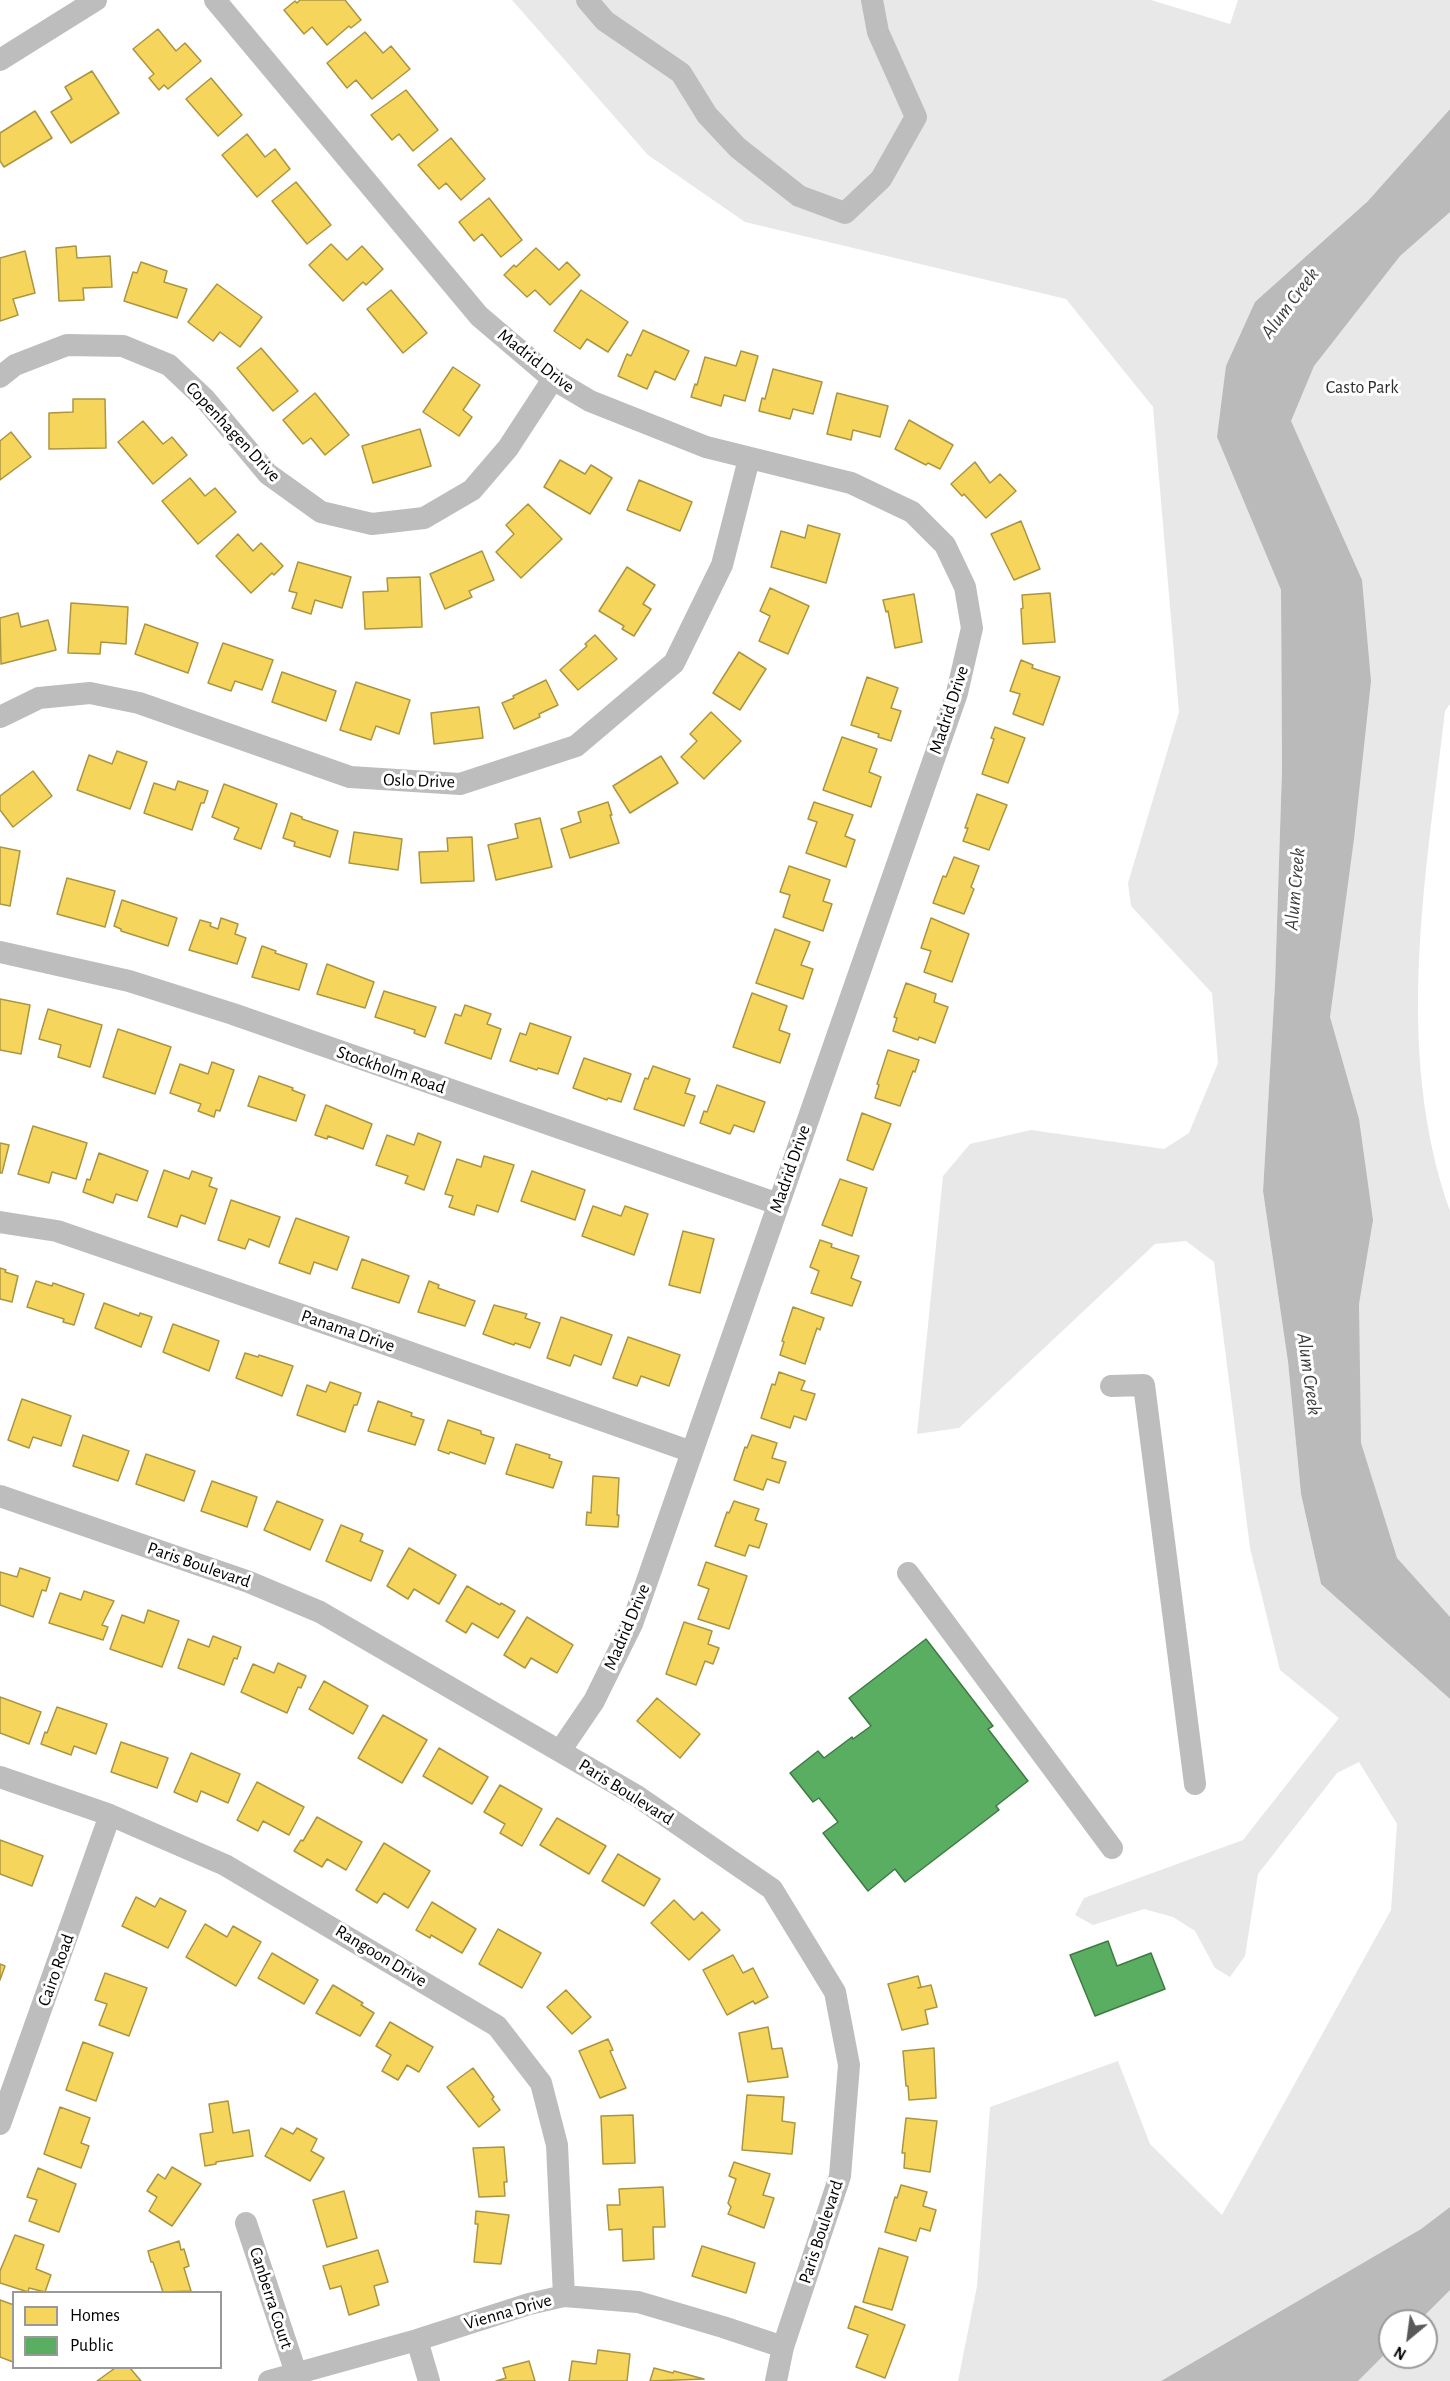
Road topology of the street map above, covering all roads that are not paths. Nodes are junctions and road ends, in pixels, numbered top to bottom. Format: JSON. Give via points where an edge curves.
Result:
{"nodes":[{"id":1,"x":96,"y":0,"type":"edge"},
{"id":2,"x":215,"y":0,"type":"edge"},
{"id":3,"x":587,"y":0,"type":"edge"},
{"id":4,"x":872,"y":0,"type":"edge"},
{"id":5,"x":0,"y":60,"type":"edge"},
{"id":6,"x":0,"y":377,"type":"edge"},
{"id":7,"x":553,"y":378,"type":"junction"},
{"id":8,"x":749,"y":459,"type":"junction"},
{"id":9,"x":0,"y":717,"type":"edge"},
{"id":10,"x":0,"y":952,"type":"edge"},
{"id":11,"x":778,"y":1204,"type":"junction"},
{"id":12,"x":0,"y":1222,"type":"edge"},
{"id":13,"x":1111,"y":1386,"type":"dead end"},
{"id":14,"x":692,"y":1452,"type":"junction"},
{"id":15,"x":0,"y":1496,"type":"edge"},
{"id":16,"x":908,"y":1573,"type":"dead end"},
{"id":17,"x":560,"y":1751,"type":"junction"},
{"id":18,"x":0,"y":1777,"type":"edge"},
{"id":19,"x":1195,"y":1784,"type":"dead end"},
{"id":20,"x":110,"y":1815,"type":"junction"},
{"id":21,"x":1112,"y":1848,"type":"dead end"},
{"id":22,"x":0,"y":2124,"type":"edge"},
{"id":23,"x":246,"y":2223,"type":"dead end"},
{"id":24,"x":564,"y":2296,"type":"junction"},
{"id":25,"x":417,"y":2340,"type":"junction"},
{"id":26,"x":783,"y":2347,"type":"junction"},
{"id":27,"x":296,"y":2373,"type":"junction"},
{"id":28,"x":269,"y":2381,"type":"edge"},
{"id":29,"x":429,"y":2381,"type":"edge"},
{"id":30,"x":776,"y":2381,"type":"edge"}],
"edges":[{"from":1,"to":5,"type":"street"},
{"from":2,"to":7,"type":"street","name":"Madrid Drive","via":[[479,316]]},
{"from":3,"to":4,"type":"street","via":[[605,21],[681,73],[707,115],[738,148],[799,196],[844,213],[881,179],[916,117],[878,32]]},
{"from":6,"to":7,"type":"street","name":"Copenhagen Drive","via":[[15,365],[67,345],[123,346],[169,365],[205,399],[268,474],[321,512],[372,524],[424,518],[472,490],[508,448]]},
{"from":7,"to":8,"type":"street","name":"Madrid Drive","via":[[590,401],[706,447]]},
{"from":8,"to":9,"type":"street","name":"Oslo Drive","via":[[722,565],[674,663],[576,746],[460,783],[350,777],[139,703],[90,693],[39,698]]},
{"from":8,"to":11,"type":"street","name":"Madrid Drive","via":[[851,483],[912,512],[945,545],[965,587],[972,628],[957,693]]},
{"from":10,"to":11,"type":"street","name":"Stockholm Road","via":[[129,981]]},
{"from":11,"to":14,"type":"street","name":"Madrid Drive"},
{"from":12,"to":14,"type":"street","name":"Panama Drive","via":[[57,1231]]},
{"from":13,"to":19,"type":"street","via":[[1144,1385]]},
{"from":14,"to":17,"type":"street","name":"Madrid Drive","via":[[632,1624],[594,1701]]},
{"from":15,"to":17,"type":"street","name":"Paris Boulevard","via":[[249,1582],[320,1612]]},
{"from":16,"to":21,"type":"street"},
{"from":17,"to":26,"type":"street","name":"Paris Boulevard","via":[[637,1796],[772,1889],[835,1992],[849,2065],[840,2176]]},
{"from":18,"to":20,"type":"street","name":"Rangoon Drive"},
{"from":20,"to":22,"type":"street","name":"Cairo Road"},
{"from":20,"to":24,"type":"street","name":"Rangoon Drive","via":[[225,1865],[497,2026],[541,2083],[556,2145]]},
{"from":23,"to":27,"type":"street","name":"Canberra Court"},
{"from":24,"to":25,"type":"street","name":"Vienna Drive"},
{"from":24,"to":26,"type":"street","name":"Vienna Drive","via":[[638,2302]]},
{"from":25,"to":27,"type":"street","name":"Vienna Drive"},
{"from":25,"to":29,"type":"street"},
{"from":26,"to":30,"type":"street","name":"Paris Boulevard"},
{"from":27,"to":28,"type":"street","name":"Vienna Drive"}]}
